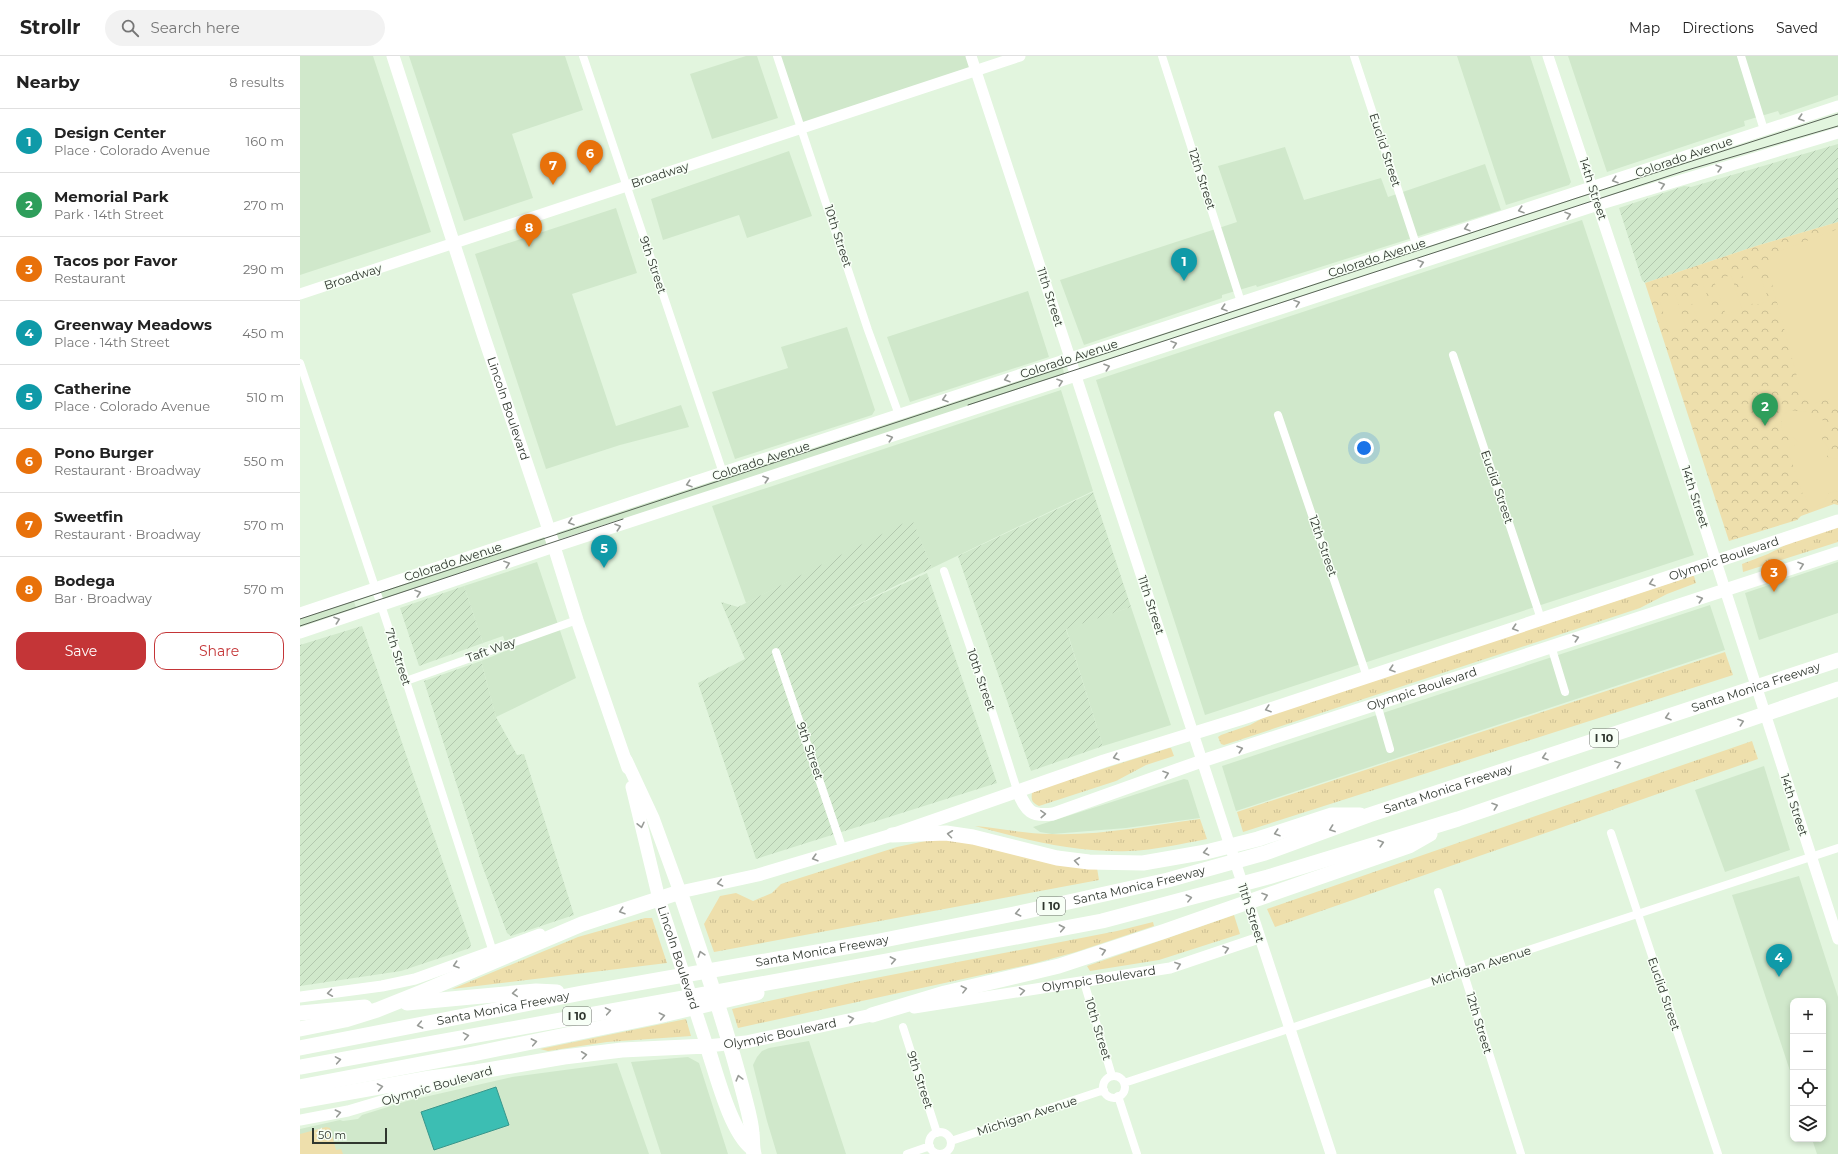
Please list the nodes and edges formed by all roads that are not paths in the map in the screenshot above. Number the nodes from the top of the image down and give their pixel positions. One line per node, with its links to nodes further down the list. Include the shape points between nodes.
1 (393, 56): 18 (main road, Lincoln Boulevard)
2 (583, 56): 15 (street, 9th Street)
3 (777, 56): 12 (street, 10th Street)
4 (971, 56): 10 (main road, 11th Street)
5 (1020, 56): 10 (main road, Broadway)
6 (1162, 56): 21 (street, 12th Street)
7 (1354, 56): 19 (street, Euclid Street)
8 (1548, 56): 16 (main road, 14th Street)
9 (1741, 56): 13 (street)
10 (976, 70): 12 (main road, Broadway); 23 (main road, 11th Street)
11 (1838, 106): 13 (main road, Colorado Avenue, one-way to 13)
12 (802, 128): 15 (main road, Broadway); 26 (street, 10th Street, via 868,330)
13 (1764, 130): 16 (main road, Colorado Avenue, one-way to 16)
14 (1838, 133): 17 (main road, Colorado Avenue, one-way to 14)
15 (626, 186): 18 (main road, Broadway); 28 (street, 9th Street)
16 (1592, 187): 17 (main road, 14th Street); 19 (main road, Colorado Avenue, one-way to 19)
17 (1598, 205): 25 (main road, Colorado Avenue, one-way to 17); 33 (main road, 14th Street)
18 (454, 244): 20 (main road, Broadway); 30 (main road, Lincoln Boulevard)
19 (1416, 244): 21 (main road, Colorado Avenue)
20 (300, 294)
21 (1241, 302): 23 (main road, Colorado Avenue, one-way to 23)
22 (1452, 355): 39 (street, Euclid Street)
23 (1070, 358): 25 (main road, 11th Street); 26 (main road, Colorado Avenue, one-way to 26)
24 (300, 363): 35 (street, 7th Street)
25 (1076, 377): 31 (main road, Colorado Avenue, one-way to 25); 50 (main road, 11th Street)
26 (899, 415): 28 (main road, Colorado Avenue)
27 (1278, 415): 45 (street, 12th Street)
28 (723, 473): 30 (main road, Colorado Avenue, one-way to 30)
29 (1838, 521): 33 (main road, Olympic Boulevard)
30 (549, 530): 31 (main road, Lincoln Boulevard); 35 (main road, Colorado Avenue)
31 (554, 547): 37 (main road, Colorado Avenue, one-way to 31); 40 (main road, Lincoln Boulevard)
32 (1838, 553): 36 (main road, Olympic Boulevard, one-way to 32)
33 (1716, 563): 36 (main road, 14th Street); 39 (main road, Olympic Boulevard, one-way to 39)
34 (944, 571): 54 (street, 10th Street)
35 (375, 587): 37 (street, 7th Street); 38 (main road, Colorado Avenue)
36 (1724, 591): 42 (main road, Olympic Boulevard, one-way to 36); 61 (main road, 14th Street)
37 (381, 605): 41 (main road, Colorado Avenue, one-way to 37); 46 (street, 7th Street)
38 (300, 613)
39 (1541, 619): 45 (main road, Olympic Boulevard, one-way to 45)
40 (577, 620): 46 (street, Taft Way); 52 (main road, Lincoln Boulevard)
41 (300, 633)
42 (1551, 646): 48 (street); 49 (main road, Olympic Boulevard)
43 (776, 652): 60 (street, 9th Street)
44 (1838, 660): 55 (highway, Santa Monica Freeway / I 10, one-way to 55)
45 (1367, 677): 50 (main road, Olympic Boulevard, one-way to 50)
46 (406, 681): 69 (street, 7th Street)
47 (1838, 690): 56 (highway, Santa Monica Freeway / I 10, one-way to 47)
48 (1565, 692)
49 (1377, 704): 51 (street); 53 (main road, Olympic Boulevard, one-way to 49)
50 (1194, 734): 53 (main road, 11th Street); 54 (main road, Olympic Boulevard, one-way to 54)
51 (1390, 749)
52 (626, 760): 62 (main road, Lincoln Boulevard, via 653,818); 64 (main road, Lincoln Boulevard, one-way to 64)
53 (1202, 760): 54 (main road, Olympic Boulevard, one-way to 53, via 1030,812 1036,815 1052,814); 67 (main road, 11th Street)
54 (1017, 790): 58 (main road, Olympic Boulevard)
55 (1369, 815): 58 (highway, one-way to 58, via 1332,815 1250,841 1142,863 1089,862 1057,858 973,837 946,833); 73 (highway, Santa Monica Freeway / I 10, one-way to 73, via 1265,853 1153,883 1014,914)
56 (1458, 819): 70 (highway, Santa Monica Freeway / I 10, one-way to 56, via 1102,920 1268,878); 76 (highway, one-way to 56, via 1059,966 1165,931 1409,846)
57 (1611, 833): 65 (street, Euclid Street)
58 (892, 835): 60 (main road, Olympic Boulevard)
59 (1838, 848): 61 (street, Michigan Avenue)
60 (843, 850): 62 (main road, Olympic Boulevard, one-way to 62, via 758,875)
61 (1810, 857): 65 (street, Michigan Avenue); 68 (main road, 14th Street)
62 (680, 892): 64 (highway, Olympic Boulevard); 80 (highway, Lincoln Boulevard, one-way to 62)
63 (1438, 892): 71 (street, 12th Street)
64 (659, 899): 66 (highway, Olympic Boulevard, one-way to 66); 81 (main road, Lincoln Boulevard)
65 (1638, 914): 71 (street, Michigan Avenue); 101 (street, Euclid Street)
66 (582, 924): 69 (main road, Olympic Boulevard, via 545,933); 78 (highway, via 422,992 345,1020)
67 (1259, 938): 72 (main road, Olympic Boulevard, one-way to 67, via 1170,968); 79 (main road, 11th Street)
68 (1838, 938)
69 (493, 952): 74 (main road, Olympic Boulevard, one-way to 74, via 415,979)
70 (855, 967): 83 (highway, Santa Monica Freeway / I 10, one-way to 70); 87 (highway, one-way to 70, via 654,1018)
71 (1462, 972): 79 (street, Michigan Avenue); 100 (street, 12th Street)
72 (1084, 982): 76 (main road, Olympic Boulevard, one-way to 72); 85 (street, 10th Street)
73 (582, 993): 75 (highway, one-way to 75, via 536,991); 82 (highway, Santa Monica Freeway / I 10, one-way to 82)
74 (300, 997)
75 (300, 1013)
76 (872, 1015): 80 (main road, Olympic Boulevard, one-way to 76)
77 (903, 1027): 92 (street, 9th Street)
78 (300, 1029)
79 (1290, 1029): 86 (street, Michigan Avenue); 99 (main road, 11th Street)
80 (728, 1037): 81 (main road, Olympic Boulevard); 95 (highway, Lincoln Boulevard, one-way to 80, via 751,1124)
81 (705, 1040): 84 (highway, Olympic Boulevard, one-way to 81, via 564,1057); 95 (highway, Lincoln Boulevard, via 734,1122 746,1144)
82 (300, 1048)
83 (300, 1066)
84 (476, 1072): 90 (highway, one-way to 84); 91 (main road, Olympic Boulevard, one-way to 84, via 348,1111)
85 (1112, 1076): 86 (street, via 1120,1078); 88 (street, via 1105,1080)
86 (1124, 1083): 89 (street, via 1124,1090)
87 (300, 1087)
88 (1104, 1090): 89 (street, via 1111,1097); 93 (street, Michigan Avenue)
89 (1118, 1096): 98 (street)
90 (300, 1101)
91 (300, 1120)
92 (937, 1133): 93 (street, via 947,1135); 94 (street, via 930,1140)
93 (951, 1141): 97 (street)
94 (930, 1146): 96 (street); 97 (street, via 937,1153)
95 (753, 1151)
96 (907, 1154)
97 (944, 1154)
98 (1137, 1154)
99 (1330, 1154)
100 (1521, 1154)
101 (1718, 1154)

